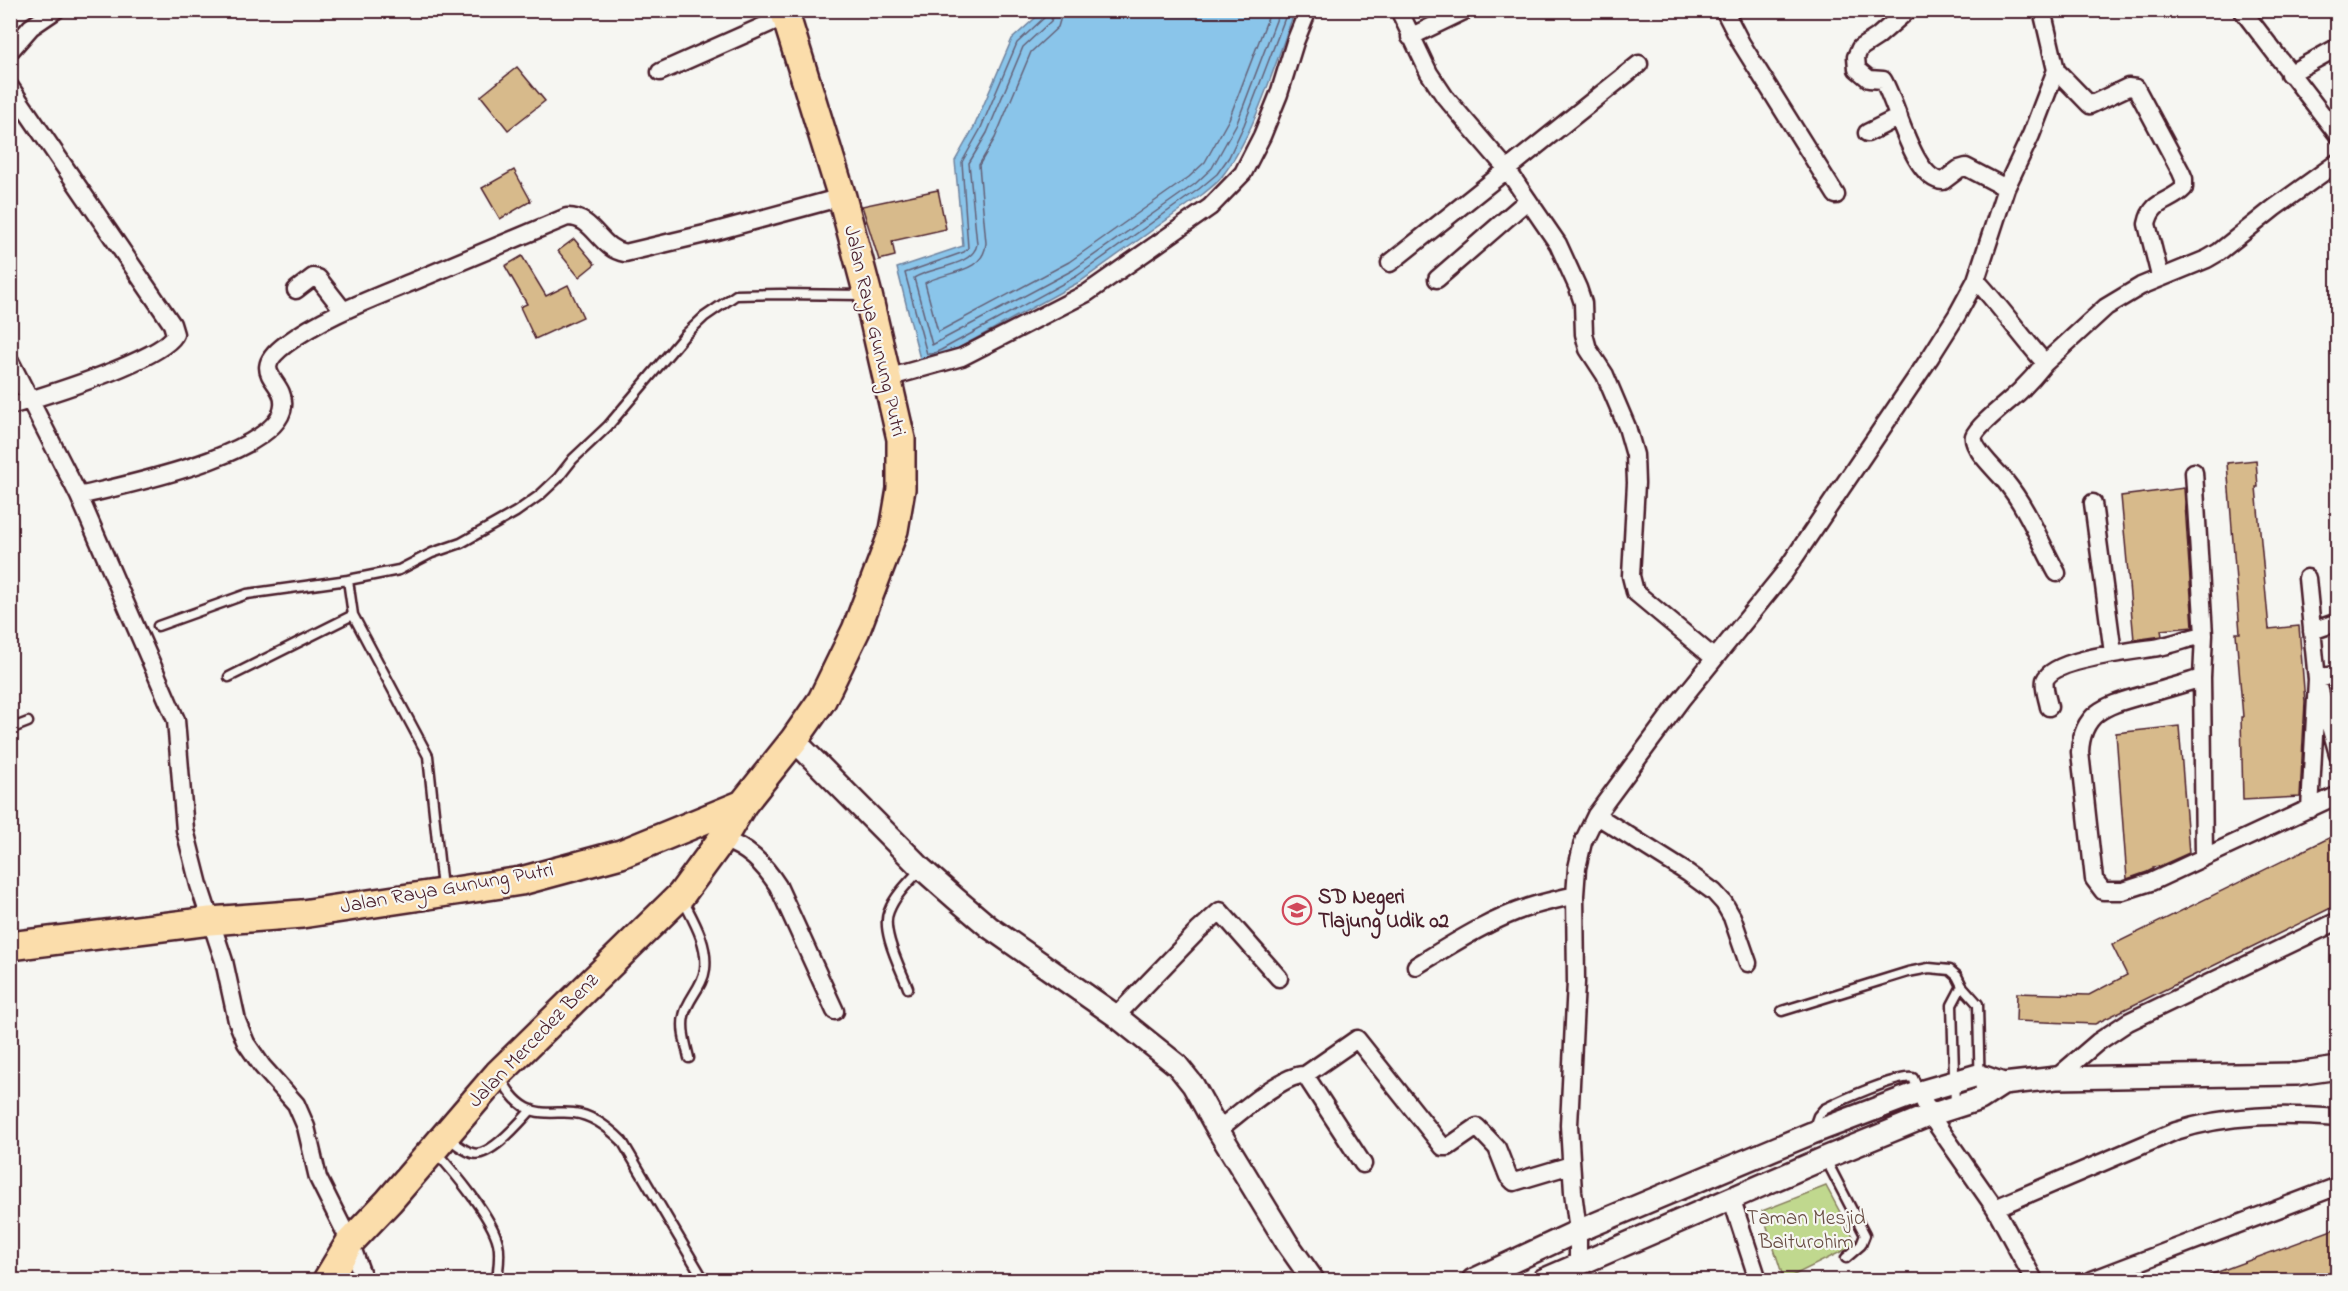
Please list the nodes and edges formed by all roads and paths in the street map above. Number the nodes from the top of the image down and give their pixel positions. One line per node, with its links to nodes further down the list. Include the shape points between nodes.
1 (56, 10): 12 (street, via 31,27)
2 (1308, 10): 36 (street, via 1262,136 1243,173 1210,207 1087,293 962,357)
3 (1399, 10): 10 (street)
4 (1466, 10): 10 (street)
5 (1724, 10): 24 (street)
6 (1908, 10): 18 (street, via 1860,48 1856,57 1860,73 1869,79 1883,80)
7 (2042, 10): 14 (street)
8 (2242, 10): 16 (street)
9 (785, 13): 15 (street); 25 (main road, Jalan Raya Gunung Putri)
10 (1410, 37): 22 (street, via 1446,97)
11 (2337, 47): 16 (street)
12 (10, 51)
13 (1639, 64): 22 (street)
14 (2056, 70): 23 (street); 28 (street, via 2090,105 2128,87 2136,88 2181,172 2184,188 2156,205 2148,216)
15 (660, 72)
16 (2289, 74): 20 (street)
17 (10, 87): 37 (street, via 172,324 175,334 170,343 127,366)
18 (1899, 117): 19 (street); 23 (street, via 1915,156 1936,181 1966,167)
19 (1867, 133)
20 (2337, 135)
21 (2337, 162): 28 (street, via 2219,252)
22 (1506, 168): 26 (street); 27 (street)
23 (2006, 188): 30 (street)
24 (1836, 195)
25 (842, 197): 32 (main road, Jalan Raya Gunung Putri); 33 (street, via 625,253 609,247 583,219 567,217)
26 (1528, 200): 29 (street); 51 (street, via 1558,244 1574,279 1583,303 1588,349 1605,375 1630,436 1636,483 1632,584 1635,592)
27 (1390, 263)
28 (2160, 276): 35 (street, via 2106,307)
29 (1437, 279)
30 (1976, 280): 35 (street); 51 (street, via 1944,337 1802,548)
31 (296, 290): 33 (street, via 313,277 318,278)
32 (868, 296): 36 (main road, Jalan Raya Gunung Putri); 44 (lane, via 736,295 692,329 608,426 540,495 461,543 399,570)
33 (343, 310): 40 (street, via 294,339 271,359 269,374 283,406 277,420 255,441 184,469)
34 (10, 361): 37 (street)
35 (2045, 363): 42 (street, via 1979,429 1974,441 2028,513)
36 (887, 378): 59 (main road, Jalan Raya Gunung Putri, via 901,439 902,489 894,530 856,630 822,700)
37 (32, 399): 38 (street); 40 (street)
38 (10, 406)
39 (2194, 472): 49 (street)
40 (79, 496): 71 (street, via 176,720 185,830)
41 (2093, 503): 50 (street)
42 (2057, 573)
43 (2307, 578): 48 (street)
44 (348, 580): 45 (lane); 47 (lane, via 248,594)
45 (353, 615): 53 (lane); 68 (lane, via 428,756)
46 (2337, 622): 48 (street)
47 (158, 626)
48 (2313, 631): 55 (street)
49 (2204, 635): 50 (street); 54 (street)
50 (2113, 653): 56 (street, via 2073,663 2051,674 2044,683)
51 (1714, 658): 64 (street)
52 (2337, 673): 55 (street)
53 (228, 677)
54 (2202, 678): 66 (street); 66 (street, via 2108,706 2090,720 2080,739 2080,752 2094,879 2103,891 2140,886)
55 (2317, 680): 60 (street); 63 (street)
56 (2049, 707)
57 (28, 722): 58 (lane)
58 (10, 729)
59 (794, 740): 62 (main road, Jalan Raya Gunung Putri); 67 (street)
60 (2337, 754)
61 (2337, 795): 63 (street)
62 (743, 804): 65 (main road, Jalan Mercedez Benz); 68 (main road, Jalan Raya Gunung Putri, via 621,854 521,881)
63 (2310, 809): 66 (street)
64 (1596, 815): 70 (street, via 1576,868); 74 (street, via 1714,892 1732,916)
65 (722, 838): 69 (main road, Jalan Mercedez Benz); 79 (street, via 752,854 778,886)
66 (2204, 857)
67 (921, 868): 78 (lane, via 894,902 886,920); 81 (street, via 989,927)
68 (443, 894): 71 (main road, Jalan Raya Gunung Putri, via 302,914)
69 (681, 895): 82 (lane, via 706,956 702,982 684,1016); 84 (main road, Jalan Mercedez Benz)
70 (1575, 895): 75 (street, via 1503,918); 100 (street)
71 (210, 921): 73 (main road, Jalan Raya Gunung Putri); 105 (street, via 246,1043 296,1104 306,1127 318,1178)
72 (2337, 921): 87 (street, via 2128,1022)
73 (10, 946)
74 (1748, 963)
75 (1416, 966)
76 (1279, 978): 81 (street, via 1220,911)
77 (1962, 986): 80 (lane, via 1950,970 1929,968 1875,980); 86 (lane, via 1978,1004); 88 (lane, via 1952,1005)
78 (908, 988)
79 (835, 1011)
80 (1782, 1011)
81 (1116, 1016): 96 (street, via 1178,1065)
82 (689, 1058)
83 (2337, 1068): 87 (street, via 2297,1074)
84 (498, 1074): 93 (lane, via 511,1095); 97 (main road, Jalan Mercedez Benz)
85 (1305, 1075): 96 (street, via 1284,1080); 99 (street); 100 (street, via 1357,1039 1443,1147 1448,1148 1477,1126 1497,1148 1514,1182)
86 (1978, 1075): 88 (street); 89 (street); 91 (lane)
87 (2056, 1078): 89 (street)
88 (1955, 1080): 90 (street); 92 (lane)
89 (2003, 1084): 91 (street)
90 (1920, 1092): 94 (street); 104 (street)
91 (1980, 1099): 92 (street)
92 (1956, 1107): 94 (street)
93 (531, 1110): 97 (lane, via 502,1140 481,1153); 111 (lane, via 584,1115 611,1130 622,1141)
94 (1930, 1115): 98 (street); 103 (street)
95 (2337, 1118): 103 (street, via 2294,1115 2201,1123)
96 (1218, 1130): 112 (street)
97 (439, 1142): 105 (main road, Jalan Mercedez Benz); 110 (lane, via 495,1235 499,1255)
98 (1825, 1158): 102 (street); 106 (lane, via 1865,1235 1862,1245)
99 (1363, 1164)
100 (1571, 1165): 104 (street)
101 (2337, 1185): 117 (street)
102 (1731, 1197): 107 (street); 115 (street)
103 (1995, 1208): 116 (street)
104 (1578, 1231): 107 (street); 113 (street)
105 (350, 1242): 108 (main road, Jalan Mercedez Benz); 109 (street)
106 (1846, 1258)
107 (1577, 1274): 114 (street)
108 (327, 1281)
109 (364, 1281)
110 (497, 1281)
111 (704, 1281)
112 (1313, 1281)
113 (1473, 1281)
114 (1544, 1281)
115 (1758, 1281)
116 (2034, 1281)
117 (2092, 1281)

